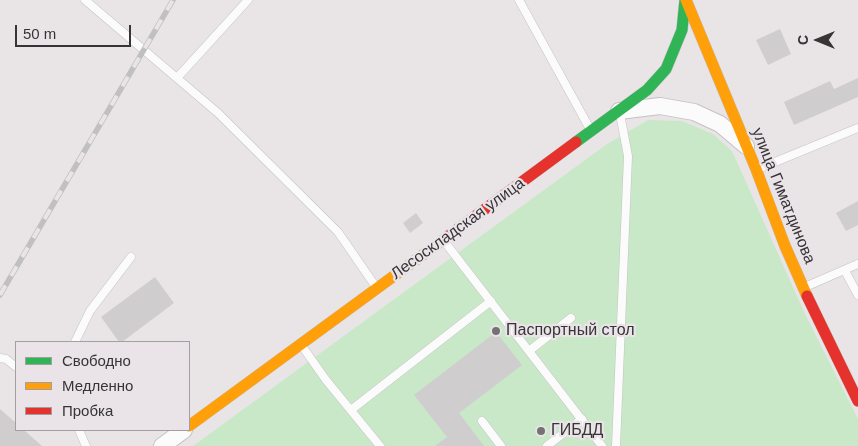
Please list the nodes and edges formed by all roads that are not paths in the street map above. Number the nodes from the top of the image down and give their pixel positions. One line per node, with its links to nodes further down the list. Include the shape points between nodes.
1 (85, 0): 5 (lane)
2 (248, 0): 5 (lane)
3 (519, 0): 8 (lane)
4 (685, 0): 6 (street, Лесоскладская улица, via 682,30 666,69 647,90); 9 (street, улица Гиматдинова)
5 (176, 78): 15 (lane, via 218,113 338,232)
6 (619, 111): 8 (street, Лесоскладская улица); 9 (street, via 660,106 694,112 720,124); 38 (lane, via 628,156)
7 (858, 128): 10 (lane)
8 (591, 131): 11 (street, Лесоскладская улица)
9 (746, 146): 10 (street, улица Гиматдинова)
10 (756, 169): 16 (street, улица Гиматдинова)
11 (443, 240): 15 (street, Лесоскладская улица); 18 (lane)
12 (131, 257): 20 (lane, via 90,311)
13 (858, 264): 14 (lane)
14 (845, 271): 16 (lane); 17 (lane)
15 (377, 288): 21 (street, Лесоскладская улица)
16 (803, 288): 25 (street, улица Гиматдинова)
17 (858, 294)
18 (491, 302): 22 (lane); 26 (lane)
19 (571, 318): 22 (lane)
20 (75, 341)
21 (301, 344): 26 (lane); 29 (street, Лесоскладская улица)
22 (529, 351): 27 (lane)
23 (0, 358): 24 (lane)
24 (15, 366)
25 (858, 401)
26 (351, 410): 34 (lane)
27 (582, 419): 36 (lane); 37 (lane)
28 (482, 421): 35 (lane)
29 (190, 425)
30 (79, 431): 32 (lane)
31 (183, 431): 33 (street)
32 (83, 444)
33 (162, 446)
34 (380, 446)
35 (501, 446)
36 (547, 446)
37 (602, 446)
38 (616, 446)

